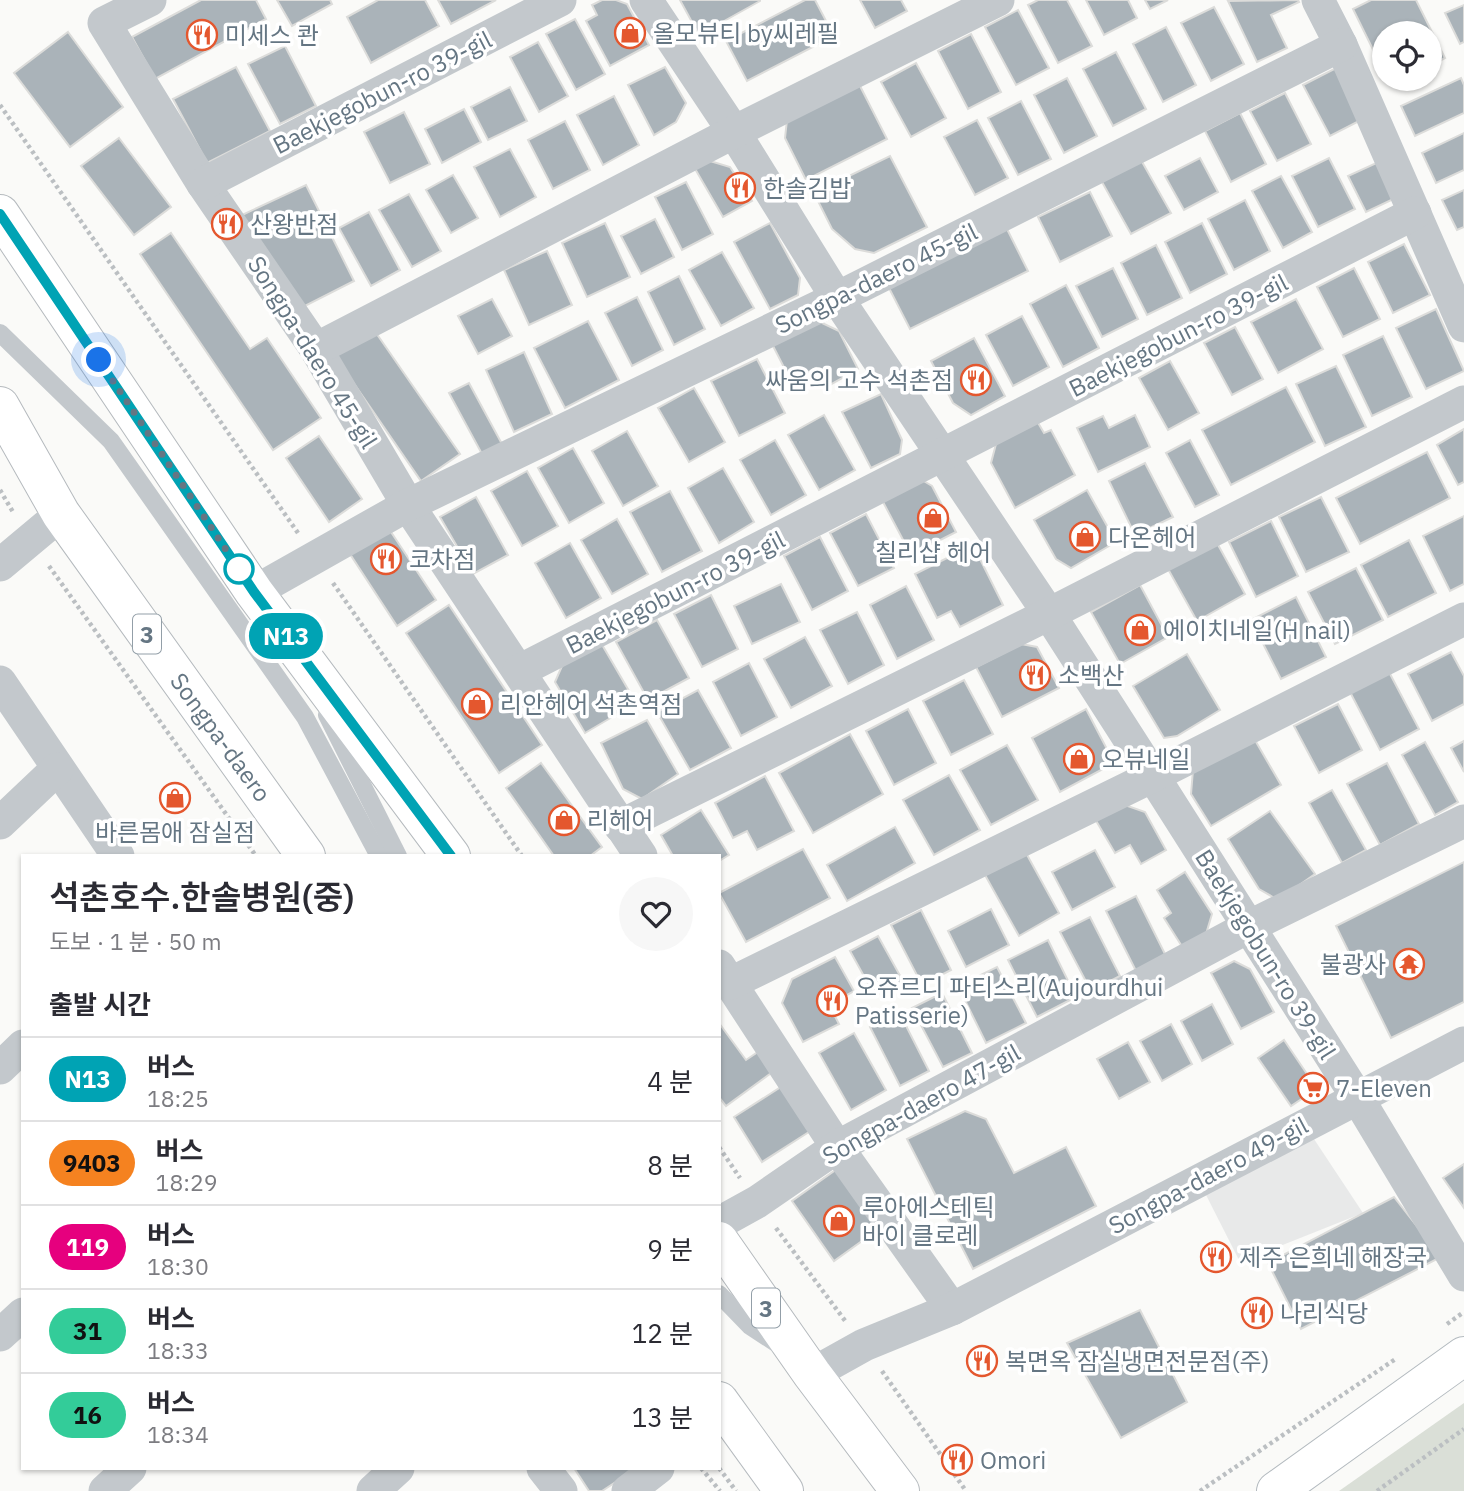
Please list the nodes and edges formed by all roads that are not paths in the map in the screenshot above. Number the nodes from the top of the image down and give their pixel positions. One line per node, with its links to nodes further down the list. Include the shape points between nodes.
1 (150, 0): 8 (street, Songpa-daero 45-gil, via 104,23)
2 (560, 0): 8 (street, Baekjegobun-ro 39-gil)
3 (646, 0): 7 (street, Baekjegobun-ro 39-gil)
4 (998, 0): 7 (street)
5 (1318, 0): 6 (street)
6 (1342, 45): 9 (street); 11 (street, Songpa-daero 45-gil)
7 (734, 132): 11 (street, Baekjegobun-ro 39-gil); 14 (street)
8 (203, 184): 14 (street, Songpa-daero 45-gil)
9 (1415, 213): 12 (street); 17 (street, Baekjegobun-ro 39-gil)
10 (0, 214): 21 (main road)
11 (837, 298): 17 (street, Baekjegobun-ro 39-gil); 18 (street, Songpa-daero 45-gil)
12 (1464, 326)
13 (0, 333): 34 (lane, via 111,442 305,717)
14 (316, 349): 18 (street, Songpa-daero 45-gil)
15 (1464, 402): 22 (street)
16 (0, 406): 19 (main road, Songpa-daero / 3)
17 (942, 456): 22 (street, Baekjegobun-ro 39-gil); 25 (street, Baekjegobun-ro 39-gil)
18 (408, 505): 21 (street, Songpa-daero 45-gil); 25 (street, Songpa-daero 45-gil)
19 (61, 514): 20 (street); 33 (main road, Songpa-daero / 3)
20 (0, 565)
21 (254, 592): 24 (main road)
22 (1049, 614): 28 (street, Baekjegobun-ro 39-gil); 31 (street)
23 (1464, 619): 28 (street)
24 (296, 649): 35 (lane); 36 (main road)
25 (519, 671): 31 (street, Songpa-daero 45-gil)
26 (0, 682): 27 (street)
27 (57, 769): 30 (street); 32 (street)
28 (1153, 776): 38 (street, Baekjegobun-ro 39-gil); 39 (street)
29 (1464, 821): 38 (street, Songpa-daero 47-gil)
30 (0, 823)
31 (620, 826): 37 (street, Songpa-daero 45-gil)
32 (117, 854)
33 (305, 854)
34 (378, 854)
35 (397, 854)
36 (450, 854)
37 (640, 854)
38 (1248, 927): 43 (street, Baekjegobun-ro 39-gil); 44 (street, Songpa-daero 47-gil)
39 (725, 974): 44 (street)
40 (1464, 1043): 43 (street, Songpa-daero 49-gil)
41 (21, 1048): 42 (street)
42 (0, 1068)
43 (1357, 1097): 47 (street, Baekjegobun-ro 39-gil); 49 (street, Songpa-daero 49-gil)
44 (837, 1147): 45 (street, Songpa-daero 47-gil); 49 (street)
45 (721, 1222)
46 (721, 1244): 53 (main road, 3)
47 (1464, 1276)
48 (721, 1296): 53 (lane, via 750,1326)
49 (952, 1309): 53 (street, Songpa-daero 49-gil)
50 (21, 1316): 51 (street)
51 (0, 1335)
52 (1453, 1342): 65 (main road)
53 (808, 1367): 64 (main road, 3)
54 (724, 1414): 63 (main road)
55 (128, 1470): 59 (street)
56 (396, 1470): 60 (street)
57 (545, 1470): 61 (street)
58 (655, 1470): 62 (street)
59 (104, 1491)
60 (373, 1491)
61 (561, 1491)
62 (628, 1491)
63 (784, 1491)
64 (900, 1491)
65 (1276, 1491)

